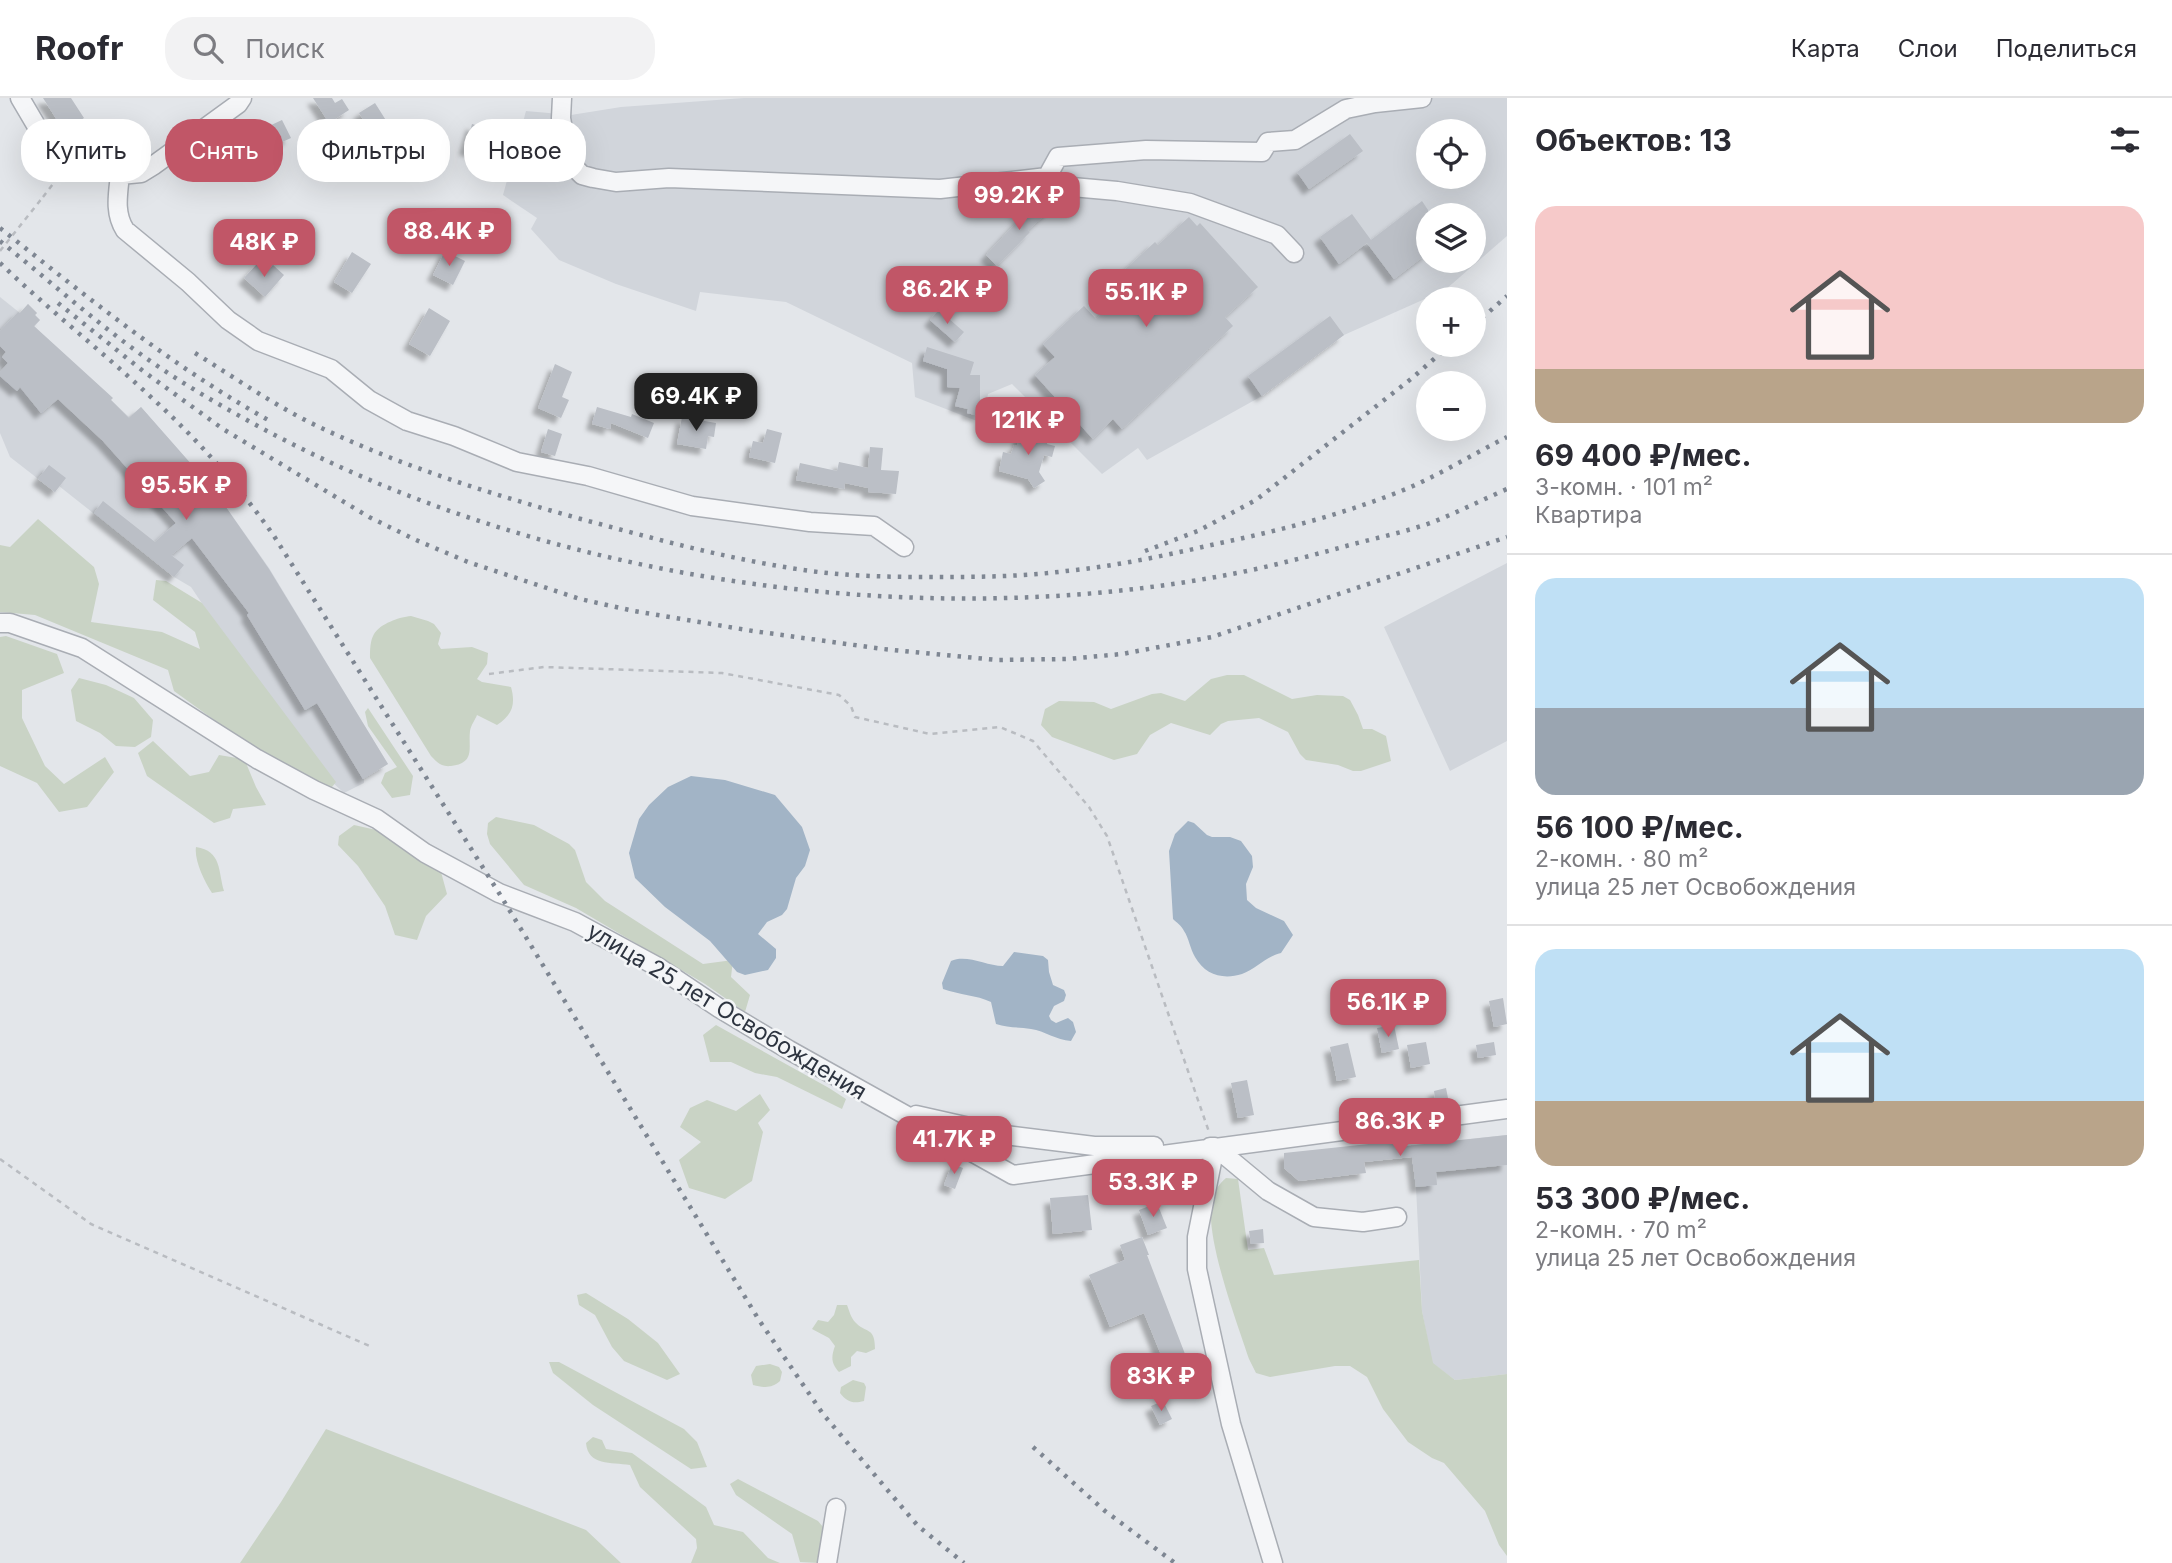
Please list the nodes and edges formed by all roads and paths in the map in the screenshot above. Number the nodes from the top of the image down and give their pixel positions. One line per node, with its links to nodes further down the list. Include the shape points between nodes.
1 (20, 98): 5 (street)
2 (242, 98): 6 (street)
3 (562, 98): 7 (street, via 563,136 573,166 582,175 616,182 669,178 940,189)
4 (1422, 98): 7 (street, via 1346,109 1295,140 1268,142 1262,152 1146,150 1058,157)
5 (33, 119)
6 (151, 168)
7 (1047, 177): 11 (street, via 1072,187 1190,203 1277,235)
8 (55, 182): 10 (path, bridge)
9 (116, 182): 12 (street, via 119,221 125,230 228,320 258,341 331,369 369,400 407,421 517,462 588,476 692,506 874,526)
10 (0, 251)
11 (1294, 253)
12 (904, 547)
13 (0, 623): 16 (street, улица 25 лет Освобождения, via 82,648 257,759 377,819 425,853 499,893 575,922 658,967 765,1036)
14 (489, 674): 17 (path, via 544,667 722,673 839,695 855,717 930,734 1000,727 1032,741 1107,836)
15 (1507, 1109): 17 (street, улица 25 лет Освобождения)
16 (895, 1110): 17 (street, via 1017,1137 1094,1146); 17 (street, улица 25 лет Освобождения, via 1013,1175)
17 (1215, 1147): 19 (street, via 1268,1191 1314,1217 1363,1222); 23 (street, via 1197,1237 1196,1269 1231,1424)
18 (0, 1159): 20 (path, via 91,1224)
19 (1397, 1217)
20 (372, 1347)
21 (836, 1508): 22 (street)
22 (827, 1563)
23 (1273, 1563)

